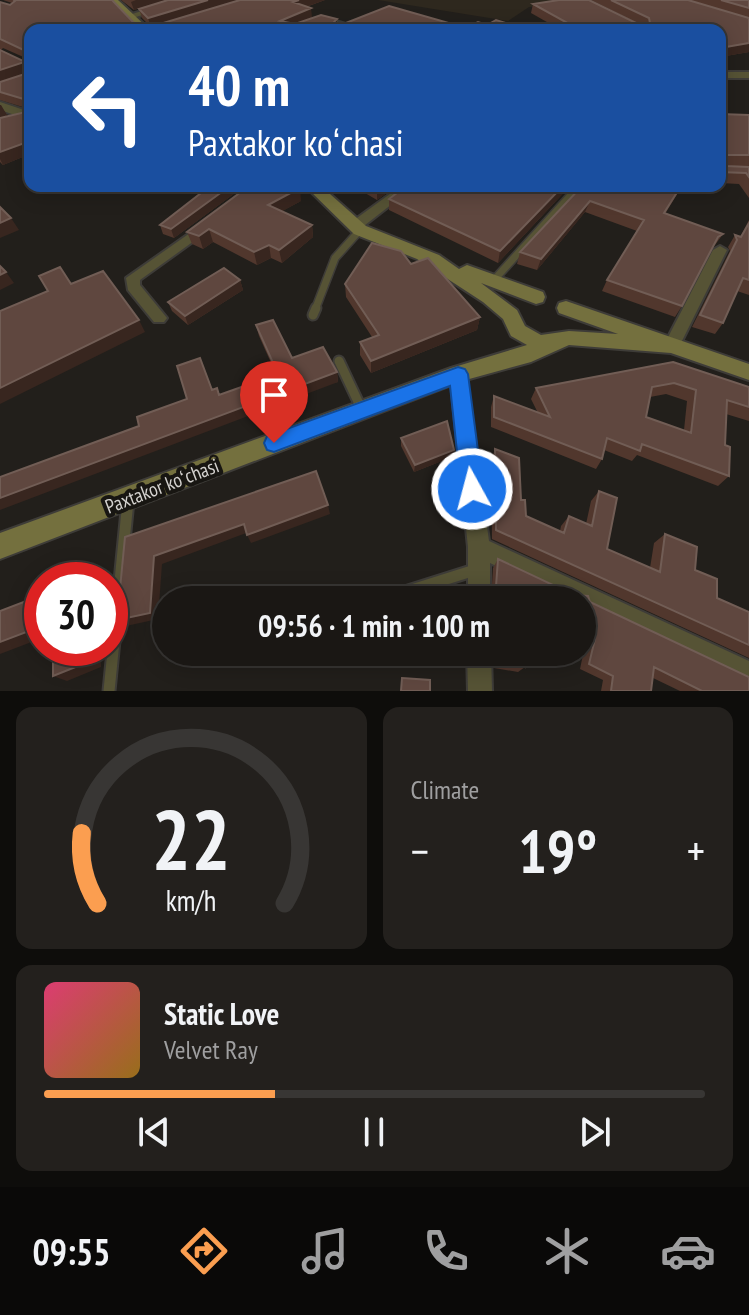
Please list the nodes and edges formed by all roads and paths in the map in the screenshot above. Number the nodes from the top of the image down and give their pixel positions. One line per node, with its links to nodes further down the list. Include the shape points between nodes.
1 (113, 0): 3 (main road)
2 (184, 0): 3 (street)
3 (130, 16): 4 (main road)
4 (139, 24)
5 (307, 24): 6 (street, via 322,19)
6 (341, 24)
7 (726, 71): 9 (street)
8 (726, 75): 9 (street)
9 (734, 75): 10 (street)
10 (749, 75)
11 (0, 106): 12 (street)
12 (23, 117)
13 (319, 192): 17 (main road)
14 (402, 192): 17 (street)
15 (574, 192): 20 (lane)
16 (219, 216): 24 (street, via 133,278 133,286)
17 (358, 228): 19 (main road); 23 (lane, via 335,258)
18 (720, 250): 27 (street)
19 (423, 255): 20 (main road); 25 (main road, via 490,297)
20 (493, 281): 21 (main road)
21 (536, 297): 22 (main road); 25 (main road, via 518,302)
22 (566, 308): 26 (main road, via 575,323); 27 (main road)
23 (313, 315)
24 (159, 318)
25 (514, 323): 26 (main road, via 526,338); 30 (main road, via 501,347)
26 (559, 341): 27 (main road); 30 (main road)
27 (672, 345): 29 (main road)
28 (339, 361): 31 (lane)
29 (749, 372)
30 (458, 374): 31 (main road, Paxtakor koʻchasi); 34 (street)
31 (362, 410): 32 (main road, Paxtakor koʻchasi)
32 (128, 498): 33 (main road, Paxtakor koʻchasi); 39 (lane)
33 (0, 546)
34 (479, 558): 35 (lane); 36 (street); 38 (street)
35 (413, 586)
36 (479, 586)
37 (479, 666): 40 (street)
38 (749, 674)
39 (109, 691)
40 (480, 691)

